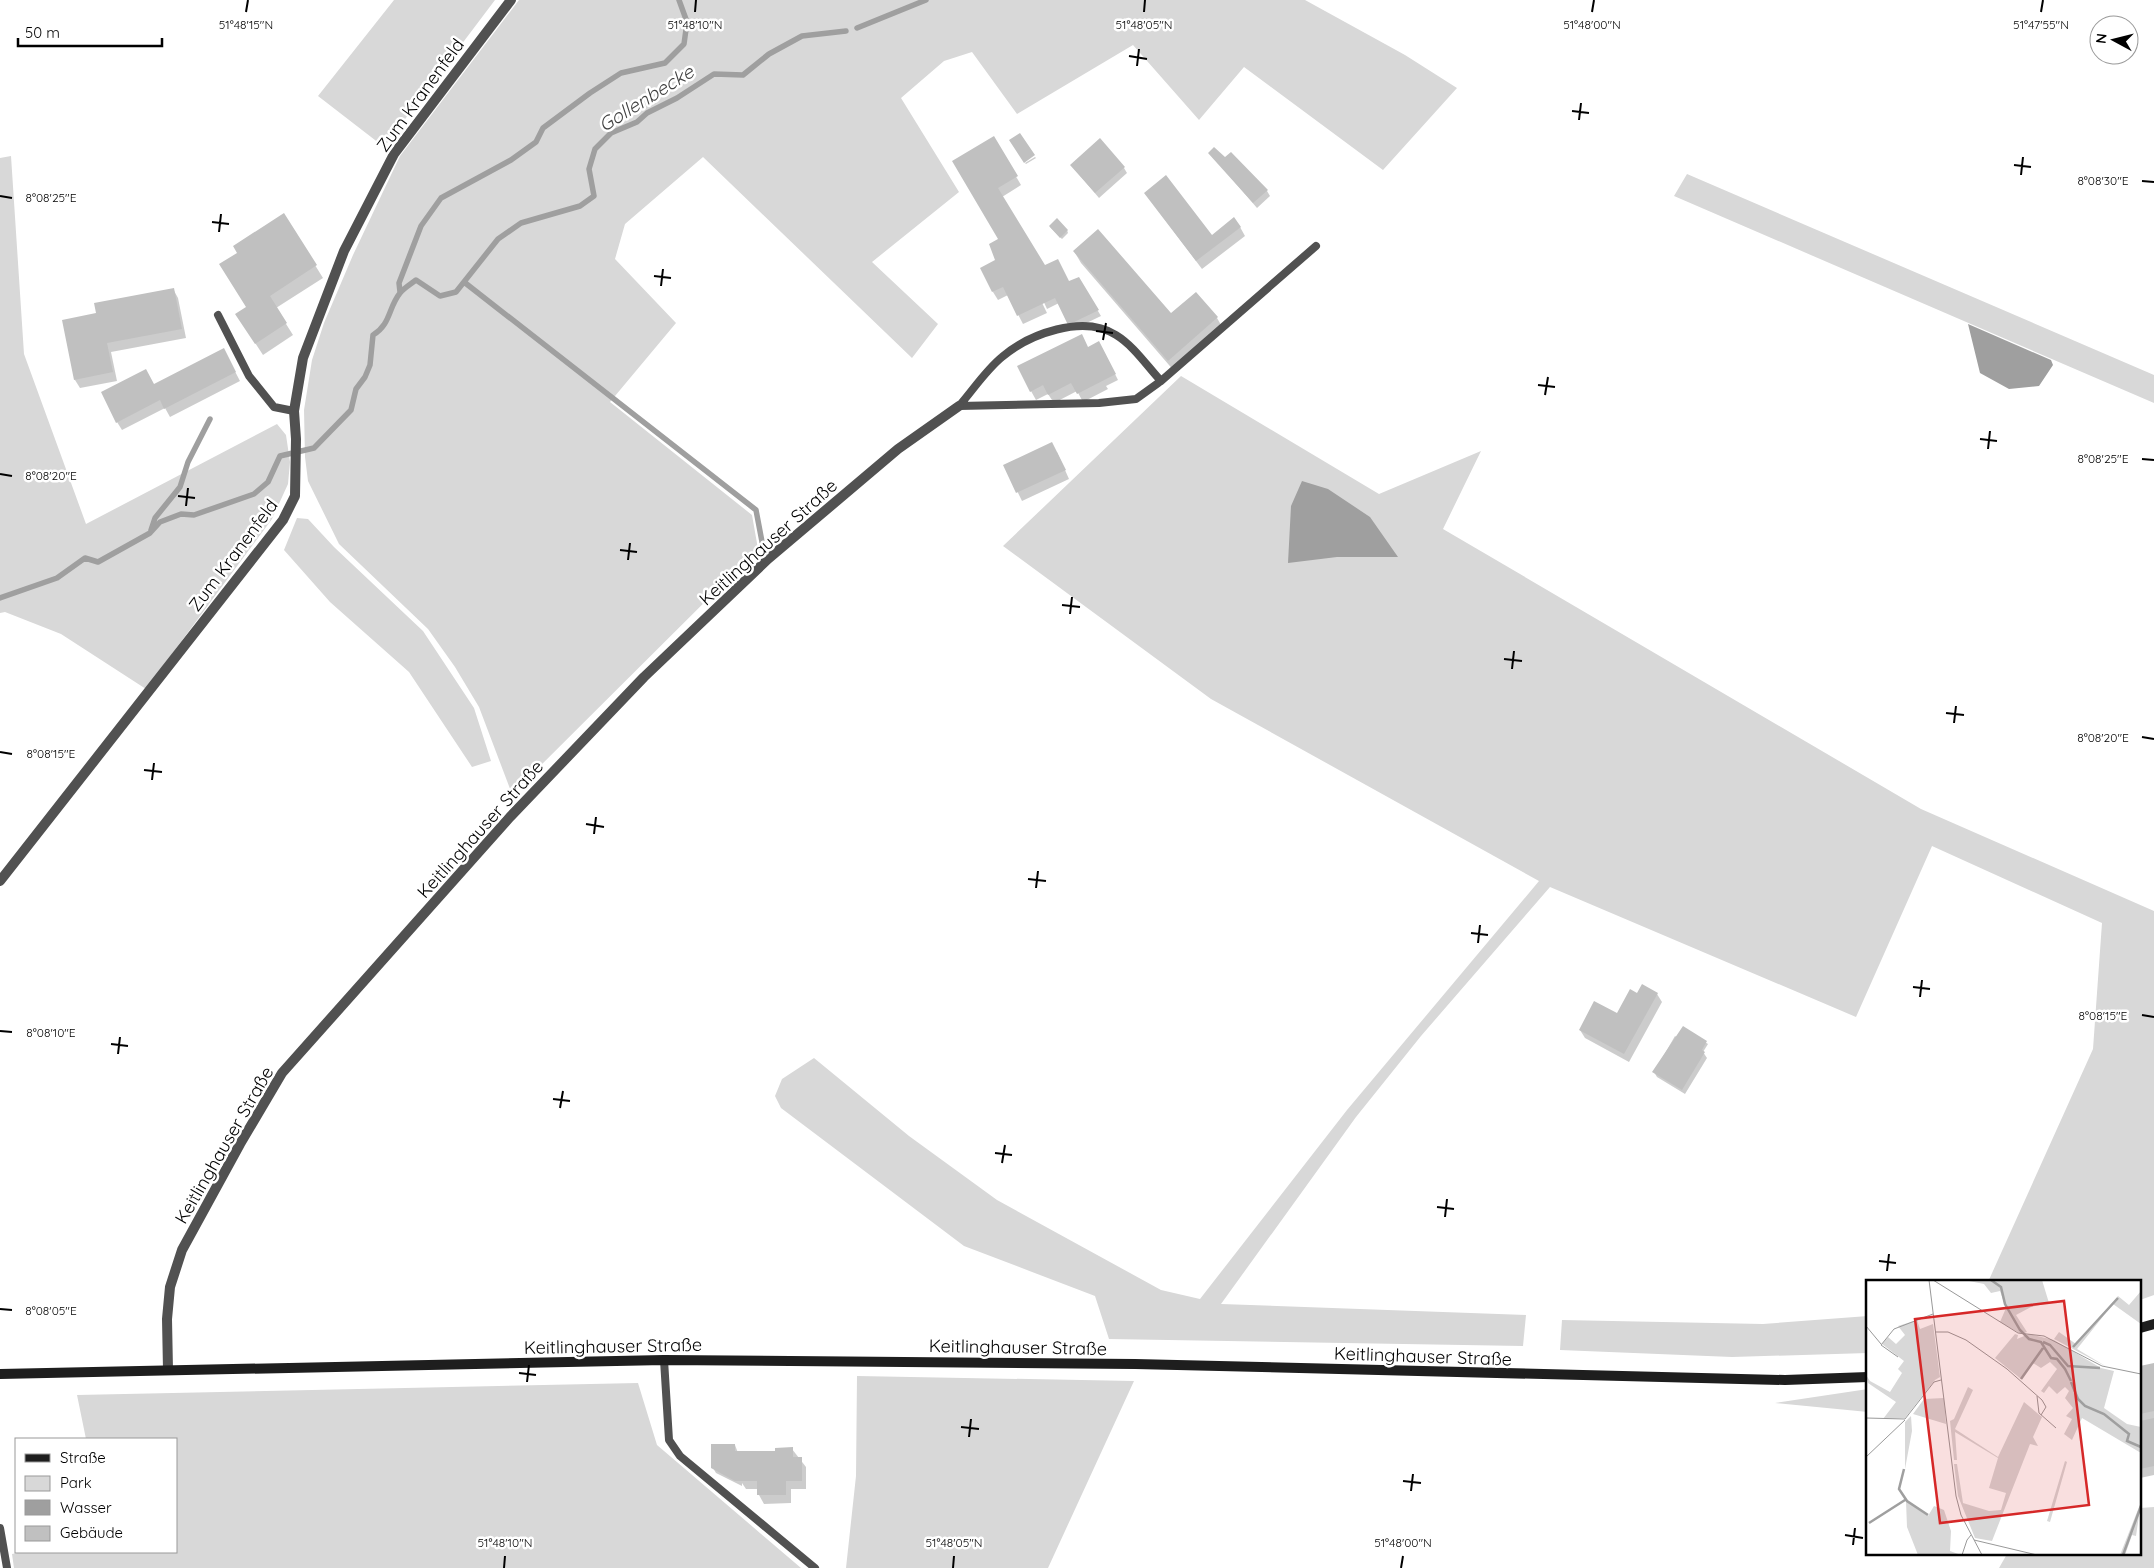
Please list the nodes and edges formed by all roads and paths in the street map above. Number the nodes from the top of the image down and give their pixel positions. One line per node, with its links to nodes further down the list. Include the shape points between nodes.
1 (511, 0): 6 (street, Zum Kranenfeld, via 394,154 344,251 316,322 303,358)
2 (1316, 246): 4 (lane)
3 (218, 316): 6 (lane, via 249,376 274,407)
4 (1161, 381): 5 (lane, via 1136,400); 5 (lane, via 1115,334 1088,324 1068,326 1030,340 1002,356)
5 (959, 406): 9 (street, Keitlinghauser Straße, via 898,450 768,559 644,678 510,816 282,1073 182,1250 170,1287)
6 (294, 411): 7 (street, Zum Kranenfeld, via 295,496 283,520)
7 (0, 881)
8 (664, 1360): 9 (main road, Keitlinghauser Straße); 11 (main road, Keitlinghauser Straße, via 1135,1364 1785,1380); 14 (lane, via 669,1440 680,1456)
9 (168, 1370): 10 (main road, Keitlinghauser Straße)
10 (0, 1374)
11 (1866, 1377)
12 (0, 1528): 13 (lane)
13 (8, 1568)
14 (814, 1568)

